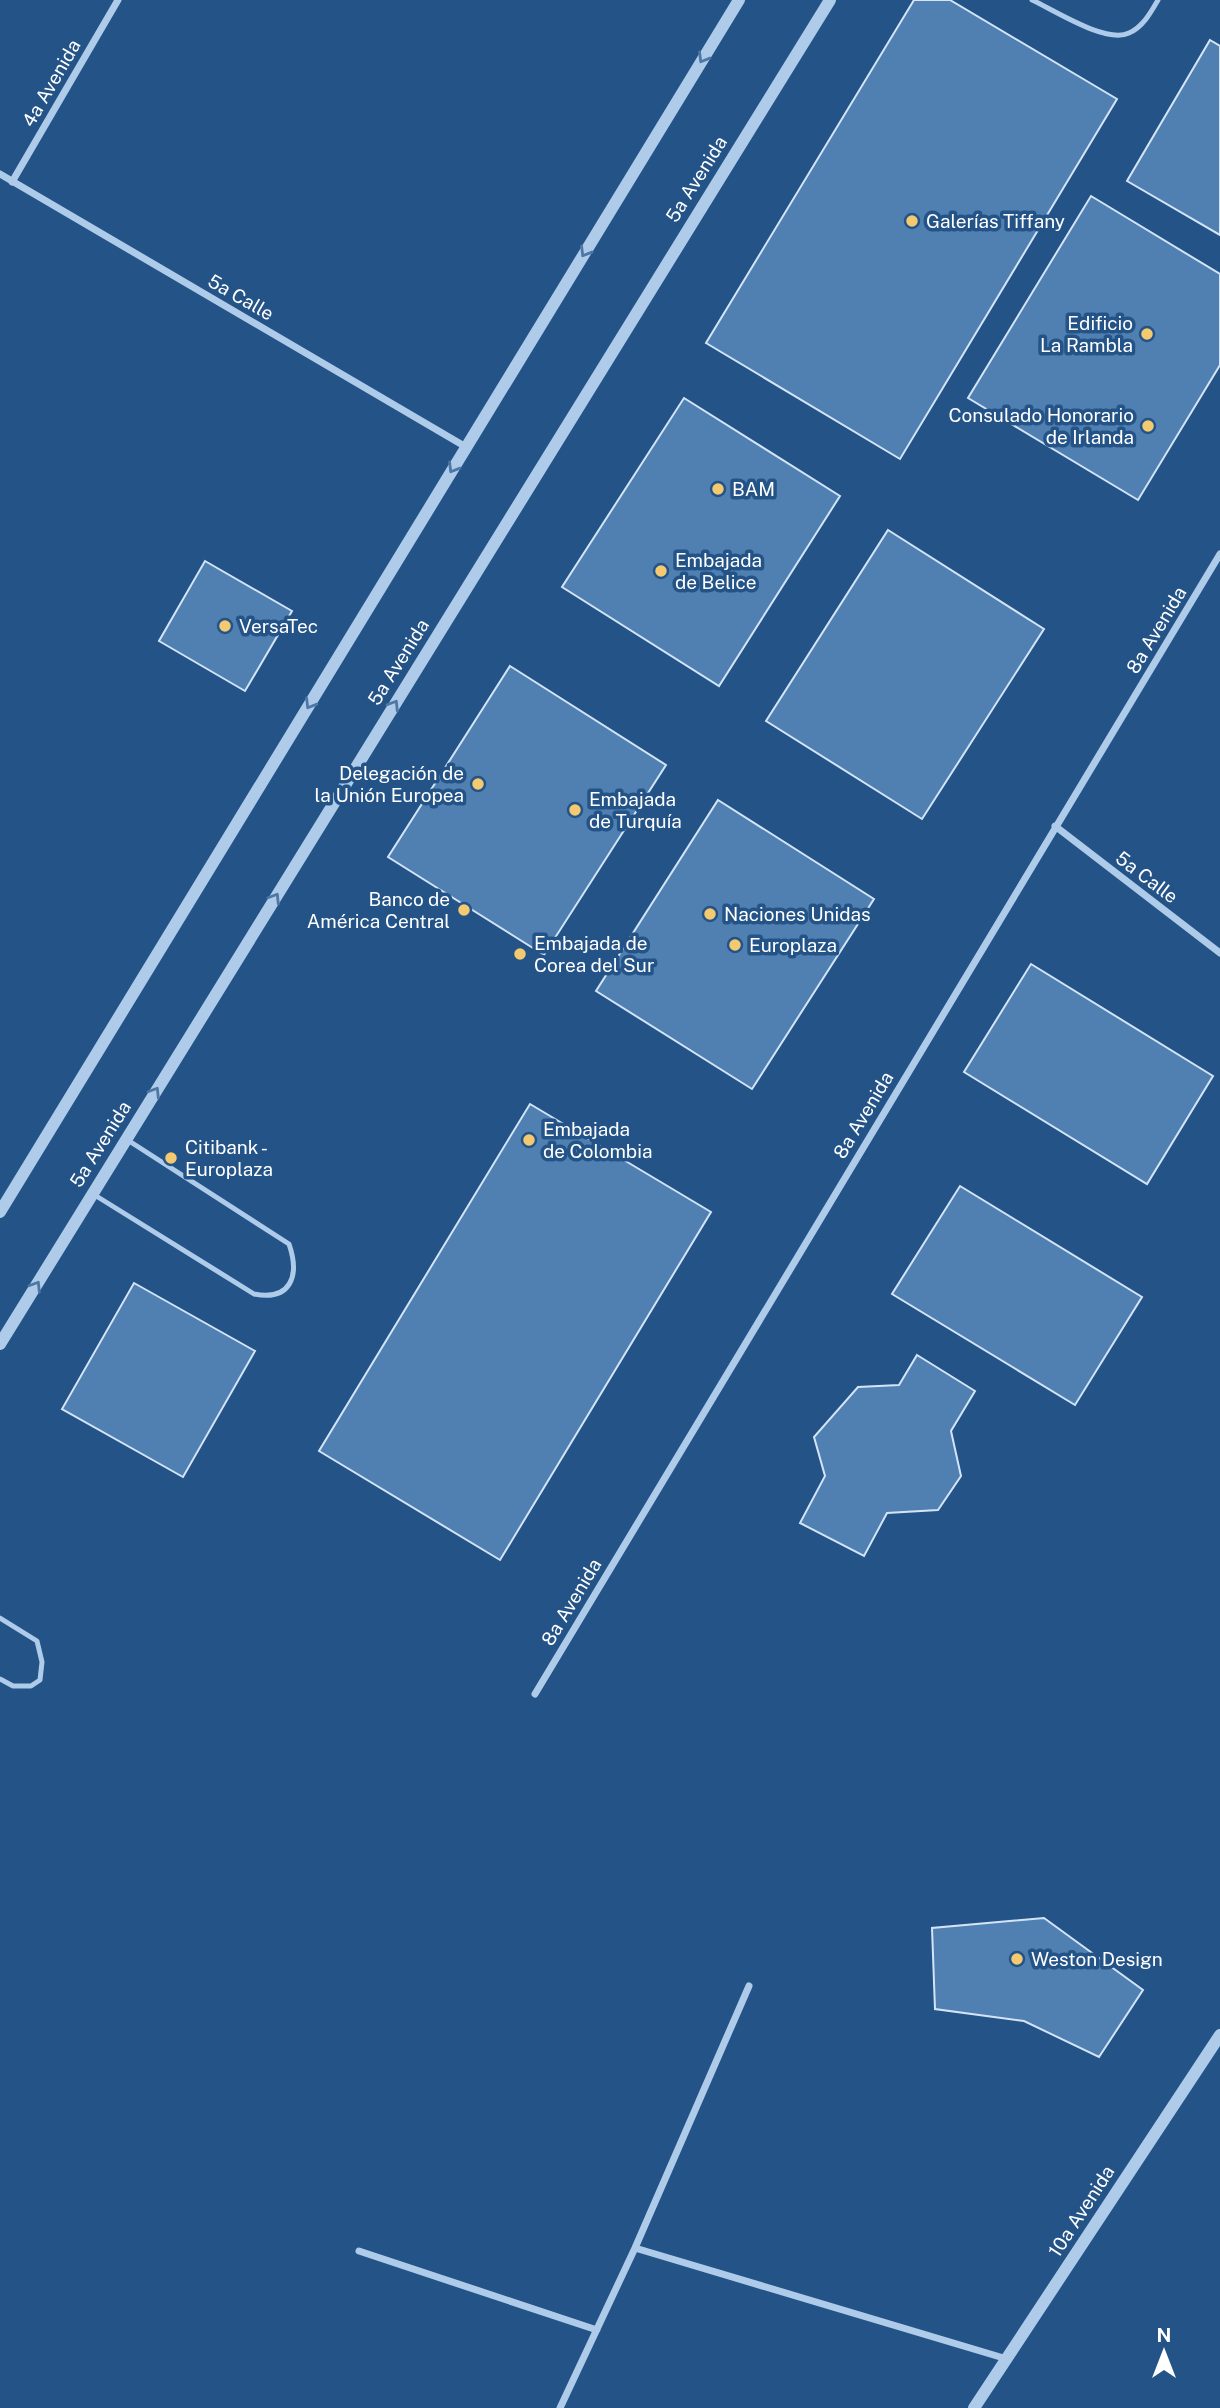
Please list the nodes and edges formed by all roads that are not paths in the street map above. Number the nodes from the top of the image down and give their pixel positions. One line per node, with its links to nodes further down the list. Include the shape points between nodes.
1 (118, 0): 9 (street, 4a Avenida)
2 (739, 0): 10 (street, one-way to 10)
3 (830, 0): 14 (street, 5a Avenida, one-way to 3)
4 (1032, 0): 7 (lane)
5 (1049, 0): 7 (lane)
6 (1158, 0): 7 (lane, via 1147,19 1129,33 1115,36)
7 (1045, 6)
8 (0, 174): 9 (street, 5a Calle)
9 (12, 181): 10 (street, 5a Calle)
10 (466, 447): 16 (street, one-way to 16)
11 (1220, 554): 12 (street, 8a Avenida)
12 (1055, 826): 13 (street, 5a Calle); 20 (street, 8a Avenida)
13 (1220, 953)
14 (126, 1139): 15 (street, 5a Avenida); 15 (lane, via 289,1244 292,1279 284,1292 272,1298 254,1294)
15 (93, 1194): 17 (street, 5a Avenida, one-way to 15)
16 (0, 1212)
17 (0, 1344)
18 (0, 1618): 19 (lane, via 37,1641 42,1662 40,1680 31,1686 13,1686)
19 (0, 1679)
20 (535, 1694)
21 (749, 1986): 23 (street)
22 (1220, 2035): 26 (street, 10a Avenida)
23 (635, 2248): 25 (street); 26 (street)
24 (359, 2251): 25 (street)
25 (597, 2330): 27 (street)
26 (1007, 2359): 28 (street, 10a Avenida)
27 (560, 2408)
28 (974, 2408)

